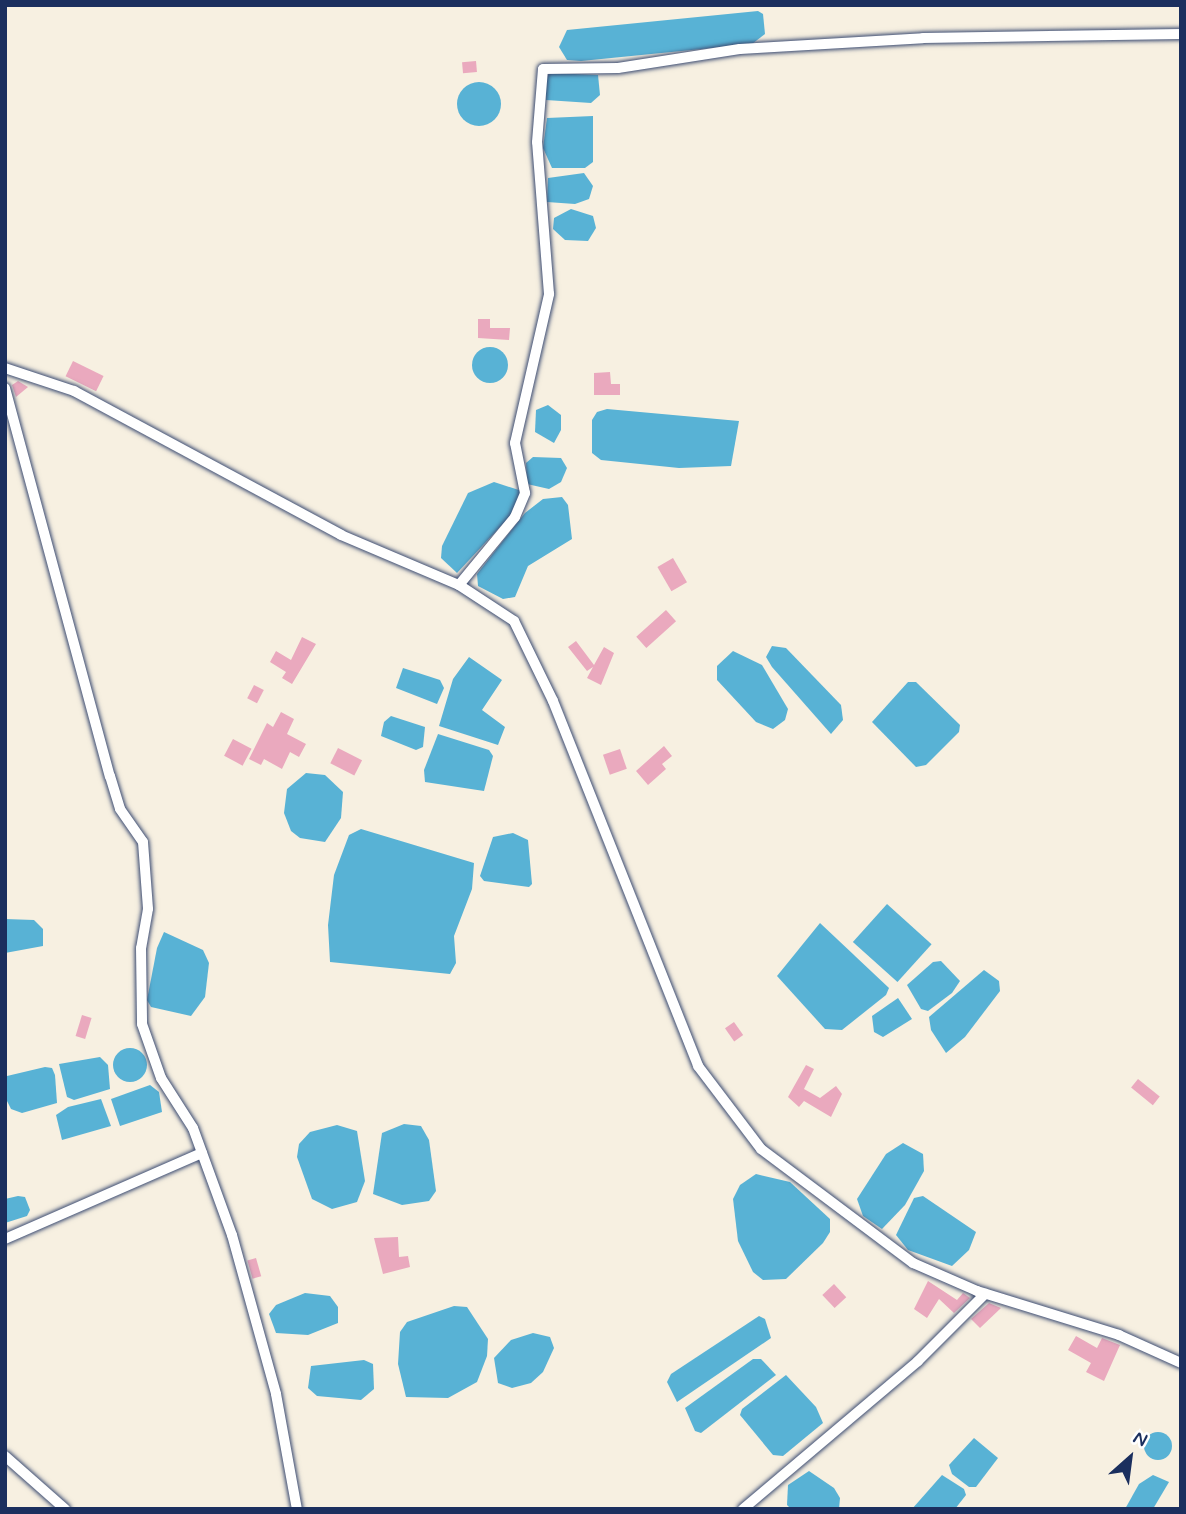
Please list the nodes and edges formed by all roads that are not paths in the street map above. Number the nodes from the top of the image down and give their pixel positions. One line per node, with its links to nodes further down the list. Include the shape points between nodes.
1 (1181, 34): 4 (street, via 923,38 740,49 618,68 543,69 537,142 549,294 515,443 525,493 515,517)
2 (5, 368): 4 (street, via 74,391 341,535)
3 (5, 388): 5 (street, via 120,809 143,842 148,909 141,948 142,1024 161,1078 193,1128)
4 (459, 585): 7 (street, via 514,621 526,641 678,1020 698,1066 726,1108 761,1149 865,1231 913,1263)
5 (202, 1153): 6 (street); 11 (street, via 253,1309 292,1465)
6 (5, 1239)
7 (985, 1294): 8 (street, via 1119,1335); 12 (street, via 918,1361)
8 (1181, 1363)
9 (5, 1456): 10 (street)
10 (65, 1509)
11 (297, 1509)
12 (743, 1509)

